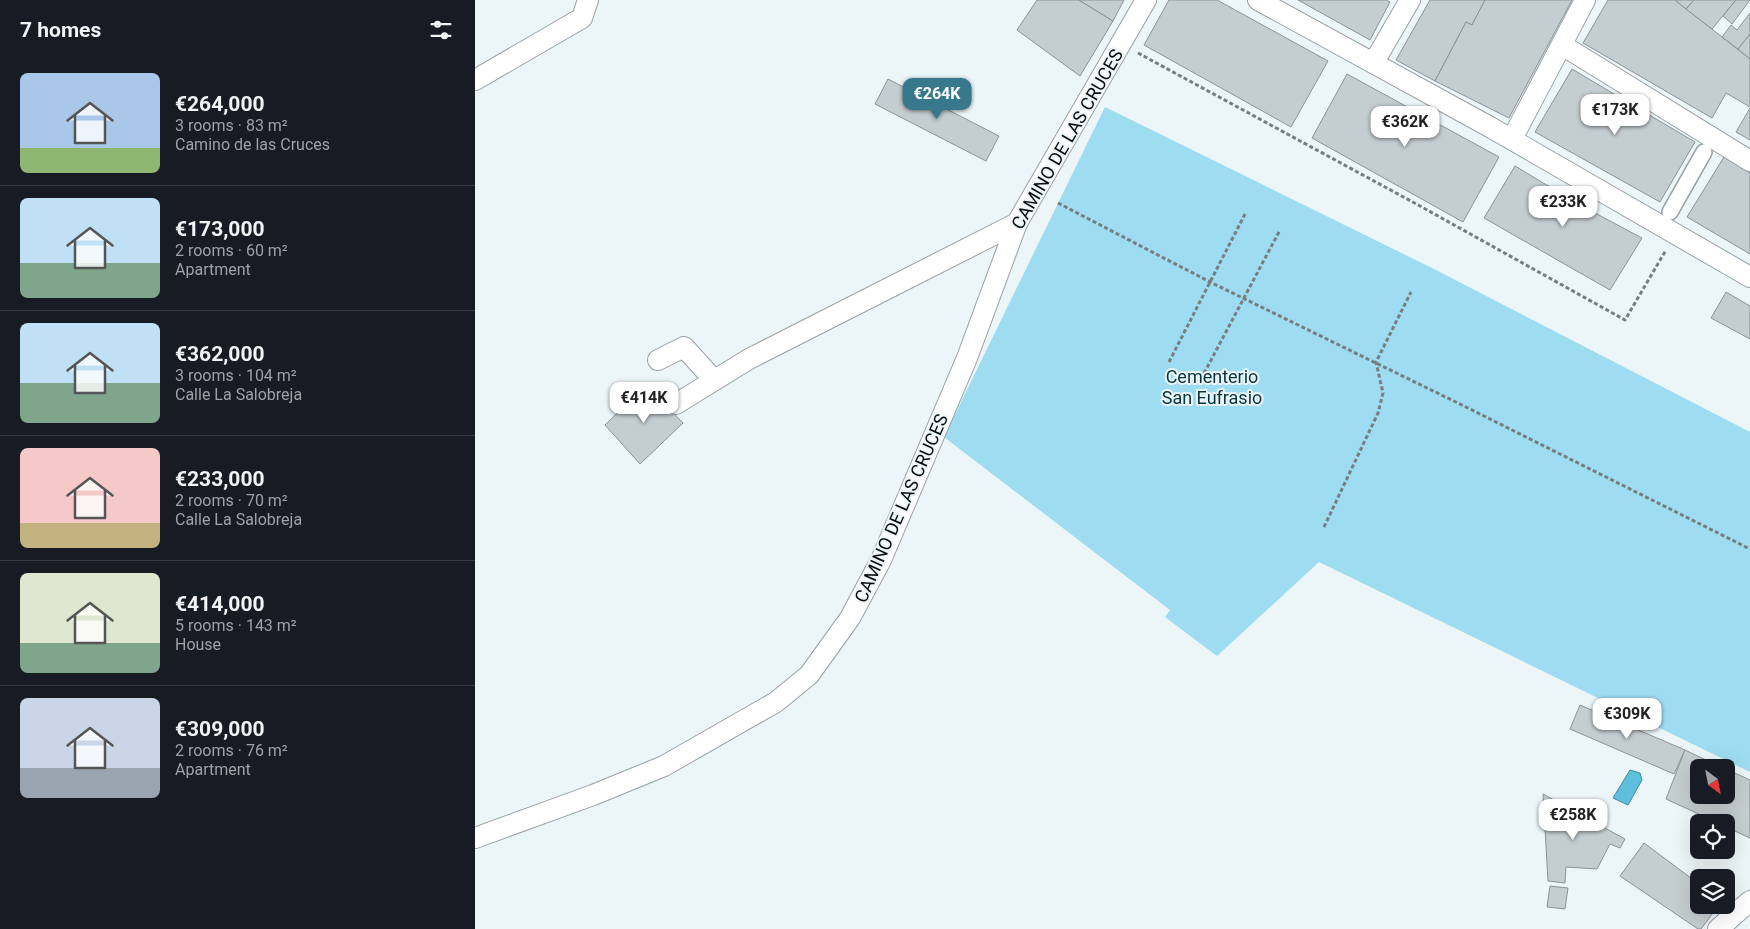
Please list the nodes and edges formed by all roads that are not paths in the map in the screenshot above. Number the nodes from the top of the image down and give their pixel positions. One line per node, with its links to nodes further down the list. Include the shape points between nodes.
1 (587, 0): 8 (street, via 582,18)
2 (1146, 0): 13 (street, CAMINO DE LAS CRUCES)
3 (1258, 0): 7 (street)
4 (1410, 0): 7 (street)
5 (1585, 0): 6 (street)
6 (1562, 45): 9 (street); 11 (street)
7 (1374, 62): 9 (street)
8 (475, 80)
9 (1511, 139): 14 (street)
10 (1704, 152): 12 (street)
11 (1750, 161)
12 (1670, 212)
13 (1017, 223): 16 (street, via 749,359); 18 (street, CAMINO DE LAS CRUCES, via 967,358 881,560 851,618 809,675 776,702 665,766)
14 (1750, 277)
15 (658, 360): 16 (street, via 684,347)
16 (714, 380): 17 (street)
17 (676, 404)
18 (475, 838)
19 (1750, 902): 20 (street)
20 (1718, 929)

